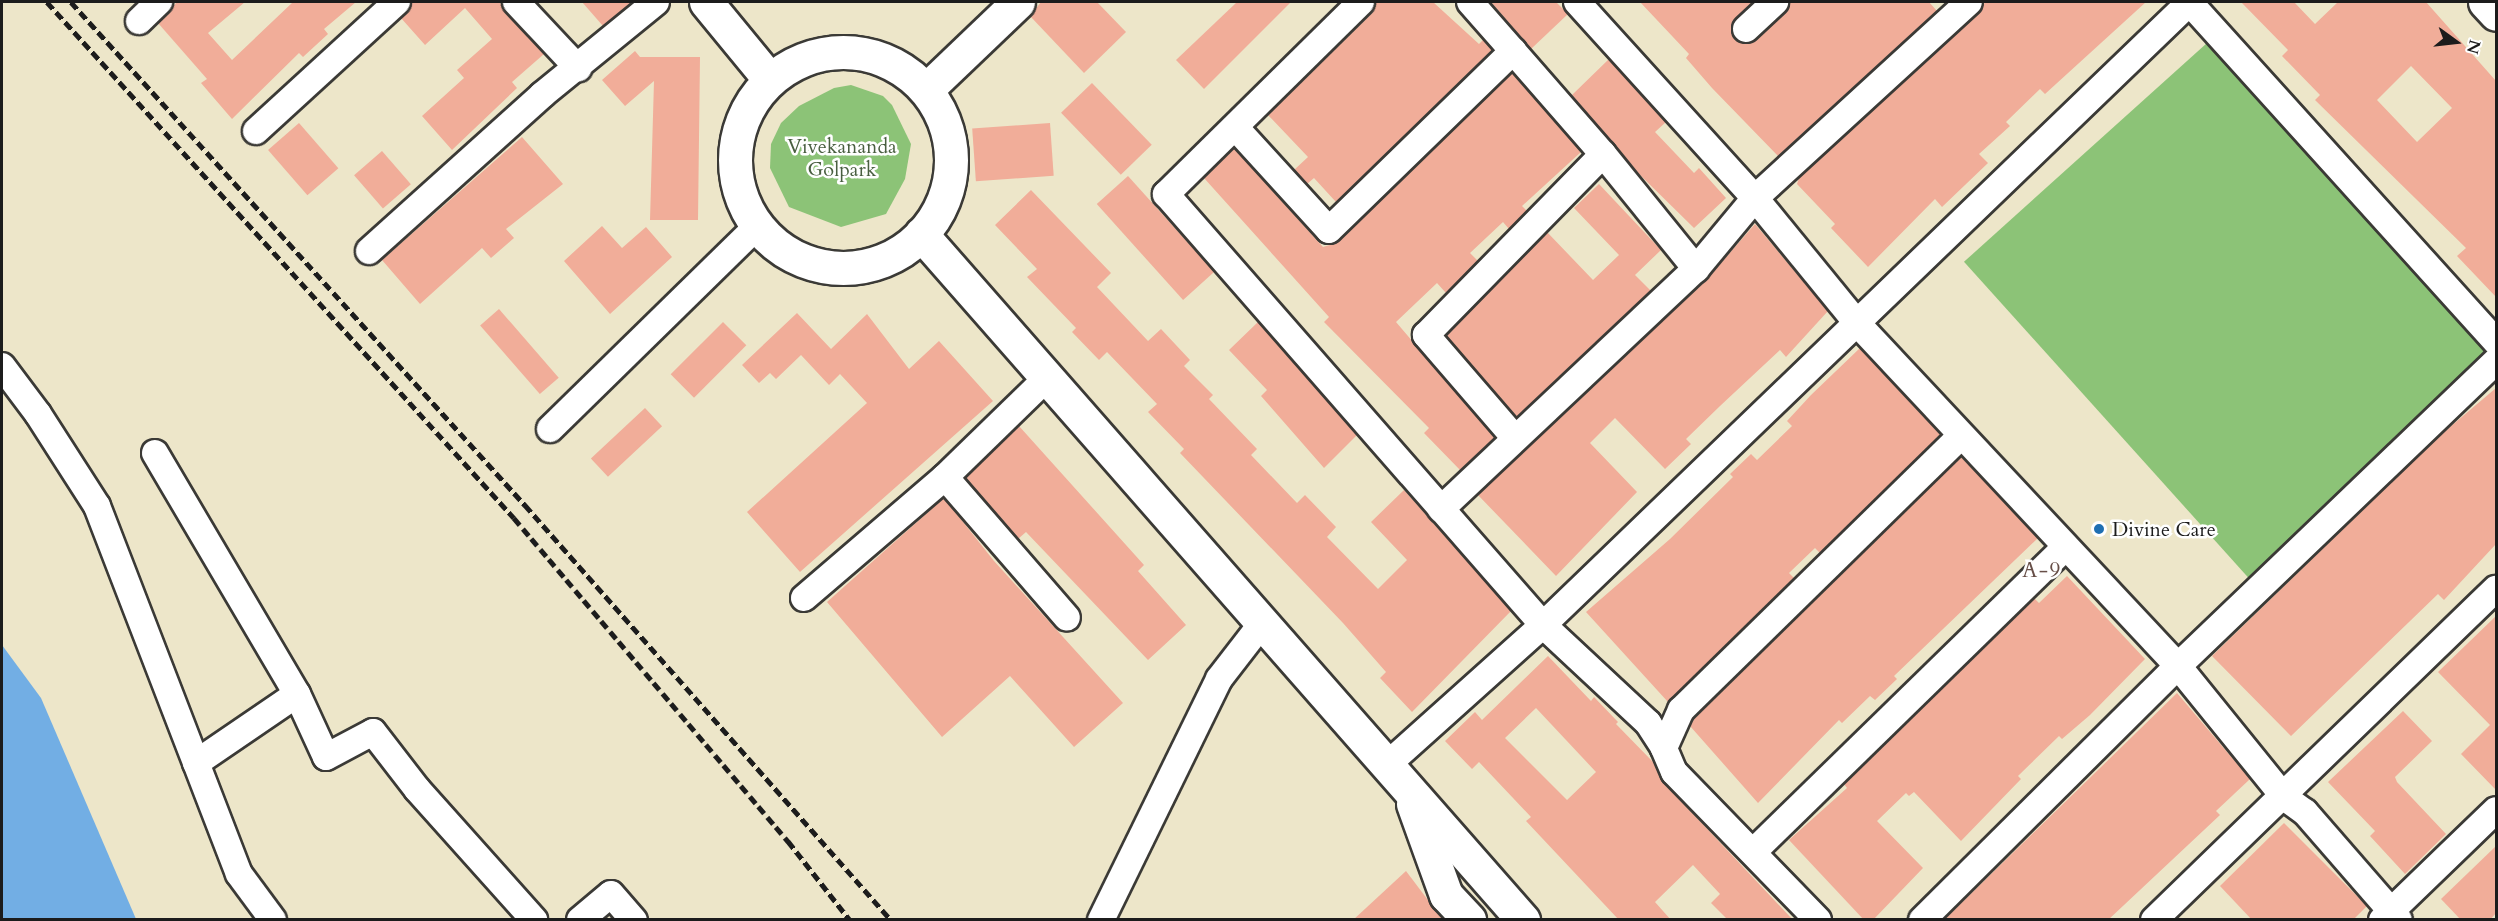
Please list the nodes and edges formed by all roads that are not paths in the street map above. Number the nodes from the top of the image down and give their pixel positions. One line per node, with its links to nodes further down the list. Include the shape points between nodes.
1 (159, 2): 15 (street)
2 (398, 2): 22 (street)
3 (516, 2): 18 (street)
4 (656, 2): 18 (street)
5 (706, 2): 19 (street)
6 (1018, 2): 20 (street)
7 (1361, 2): 21 (street)
8 (1470, 2): 17 (street)
9 (1577, 2): 24 (street)
10 (1775, 2): 16 (street)
11 (1969, 2): 24 (street)
12 (2190, 2): 29 (street); 30 (street)
13 (2485, 2): 14 (street)
14 (2496, 14)
15 (139, 21)
16 (1746, 29)
17 (1513, 51): 21 (street, via 1329,230); 23 (street)
18 (578, 68): 27 (street)
19 (770, 80): 20 (street, via 807,58 850,52 892,63); 25 (street, via 746,112 735,150 739,190)
20 (926, 90): 26 (street, via 945,124 951,163 942,201)
21 (1235, 127): 39 (street, via 1166,194)
22 (256, 132)
23 (1603, 154): 28 (street); 36 (street, via 1426,335)
24 (1755, 198): 28 (street); 29 (street)
25 (757, 226): 26 (street, via 771,242 807,262 848,268 888,258); 34 (street)
26 (921, 234): 33 (street)
27 (369, 251)
28 (1696, 269): 36 (street)
29 (1857, 323): 35 (street); 45 (street)
30 (2496, 342)
31 (2496, 361): 46 (street)
32 (2, 366): 49 (street, via 97,506)
33 (1048, 377): 38 (street); 44 (street)
34 (550, 429)
35 (1961, 436): 40 (street); 48 (street, via 1682,710)
36 (1514, 437): 39 (street)
37 (155, 453): 47 (street)
38 (945, 477): 42 (street); 43 (street)
39 (1442, 509): 45 (street)
40 (2064, 548): 46 (street); 53 (street)
41 (2496, 589): 51 (street)
42 (804, 598)
43 (1067, 618)
44 (1263, 622): 50 (street); 59 (street, via 1219,679)
45 (1543, 625): 48 (street, via 1648,723); 50 (street)
46 (2178, 666): 51 (street); 63 (street)
47 (297, 694): 49 (street); 56 (street, via 326,757 373,732 417,789)
48 (1664, 748): 53 (street, via 1674,772)
49 (196, 763): 55 (street, via 239,874)
50 (1398, 775): 60 (street, via 1446,895); 61 (street)
51 (2283, 797): 54 (street, via 2305,812); 64 (street)
52 (2496, 810): 54 (street)
53 (1753, 852): 62 (street)
54 (2391, 917)
55 (273, 920)
56 (534, 920)
57 (580, 920): 58 (street, via 611,894)
58 (634, 920)
59 (1101, 920)
60 (1468, 920)
61 (1523, 920)
62 (1818, 920)
63 (1922, 920)
64 (2154, 920)

